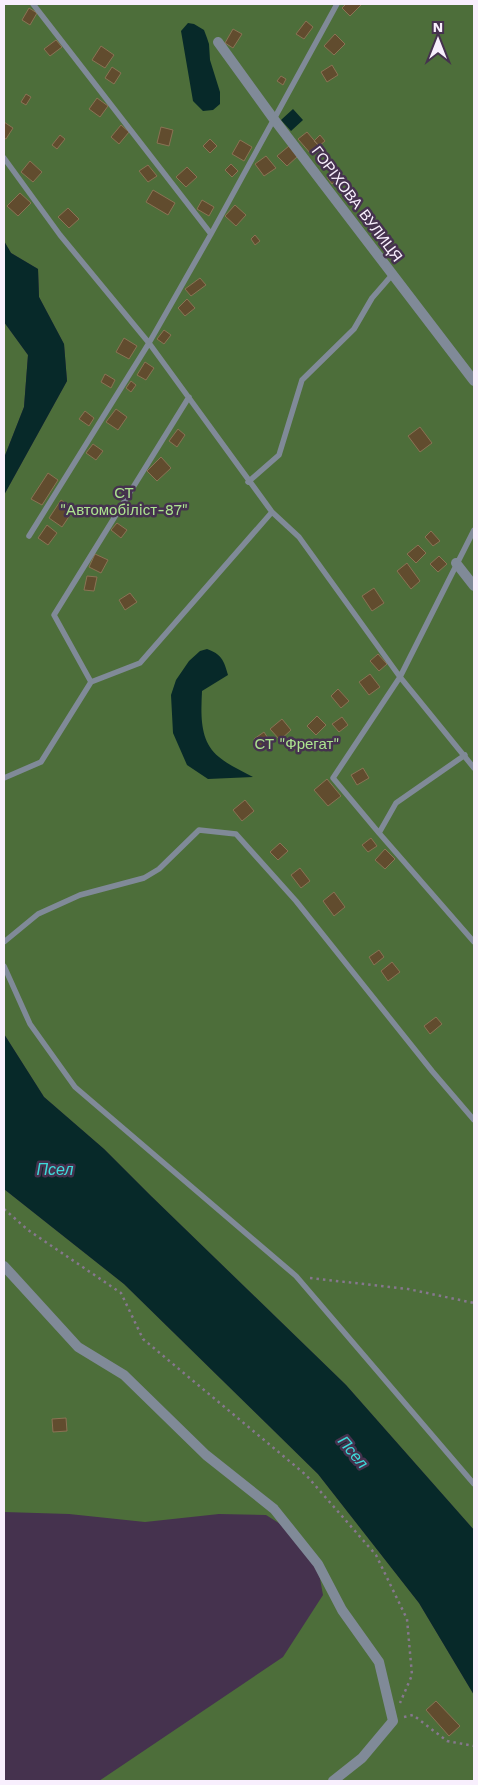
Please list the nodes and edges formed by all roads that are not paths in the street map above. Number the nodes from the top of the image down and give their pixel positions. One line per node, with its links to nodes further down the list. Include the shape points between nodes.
1 (33, 4): 6 (lane)
2 (337, 4): 4 (lane)
3 (218, 42): 4 (street, ГОРІХОВА ВУЛИЦЯ)
4 (273, 118): 6 (lane); 7 (street, ГОРІХОВА ВУЛИЦЯ)
5 (4, 158): 8 (lane, via 60,234)
6 (211, 234): 8 (lane)
7 (392, 275): 9 (street, ГОРІХОВА ВУЛИЦЯ); 11 (lane, via 372,298 354,329 302,380 279,454)
8 (149, 343): 10 (lane); 14 (lane)
9 (474, 381)
10 (188, 397): 11 (lane); 18 (lane, via 54,615)
11 (248, 482): 12 (lane)
12 (272, 512): 17 (lane, via 299,537); 18 (lane, via 140,663)
13 (474, 530): 15 (lane)
14 (29, 536)
15 (456, 563): 16 (street); 17 (lane)
16 (474, 586)
17 (400, 677): 19 (lane); 22 (lane, via 333,778)
18 (91, 682): 21 (lane, via 41,762)
19 (465, 755): 20 (lane); 22 (lane, via 396,803)
20 (474, 768)
21 (4, 778)
22 (379, 833): 24 (lane)
23 (4, 942): 26 (lane, via 38,914 80,895 144,878 159,869 199,830 236,834 296,901)
24 (474, 942)
25 (4, 966): 28 (lane, via 30,1024 75,1087 296,1276)
26 (474, 1120)
27 (4, 1266): 29 (street, via 78,1347 124,1375 206,1455 274,1510 318,1564 342,1610 379,1662 393,1721 362,1758)
28 (474, 1484)
29 (333, 1781)

